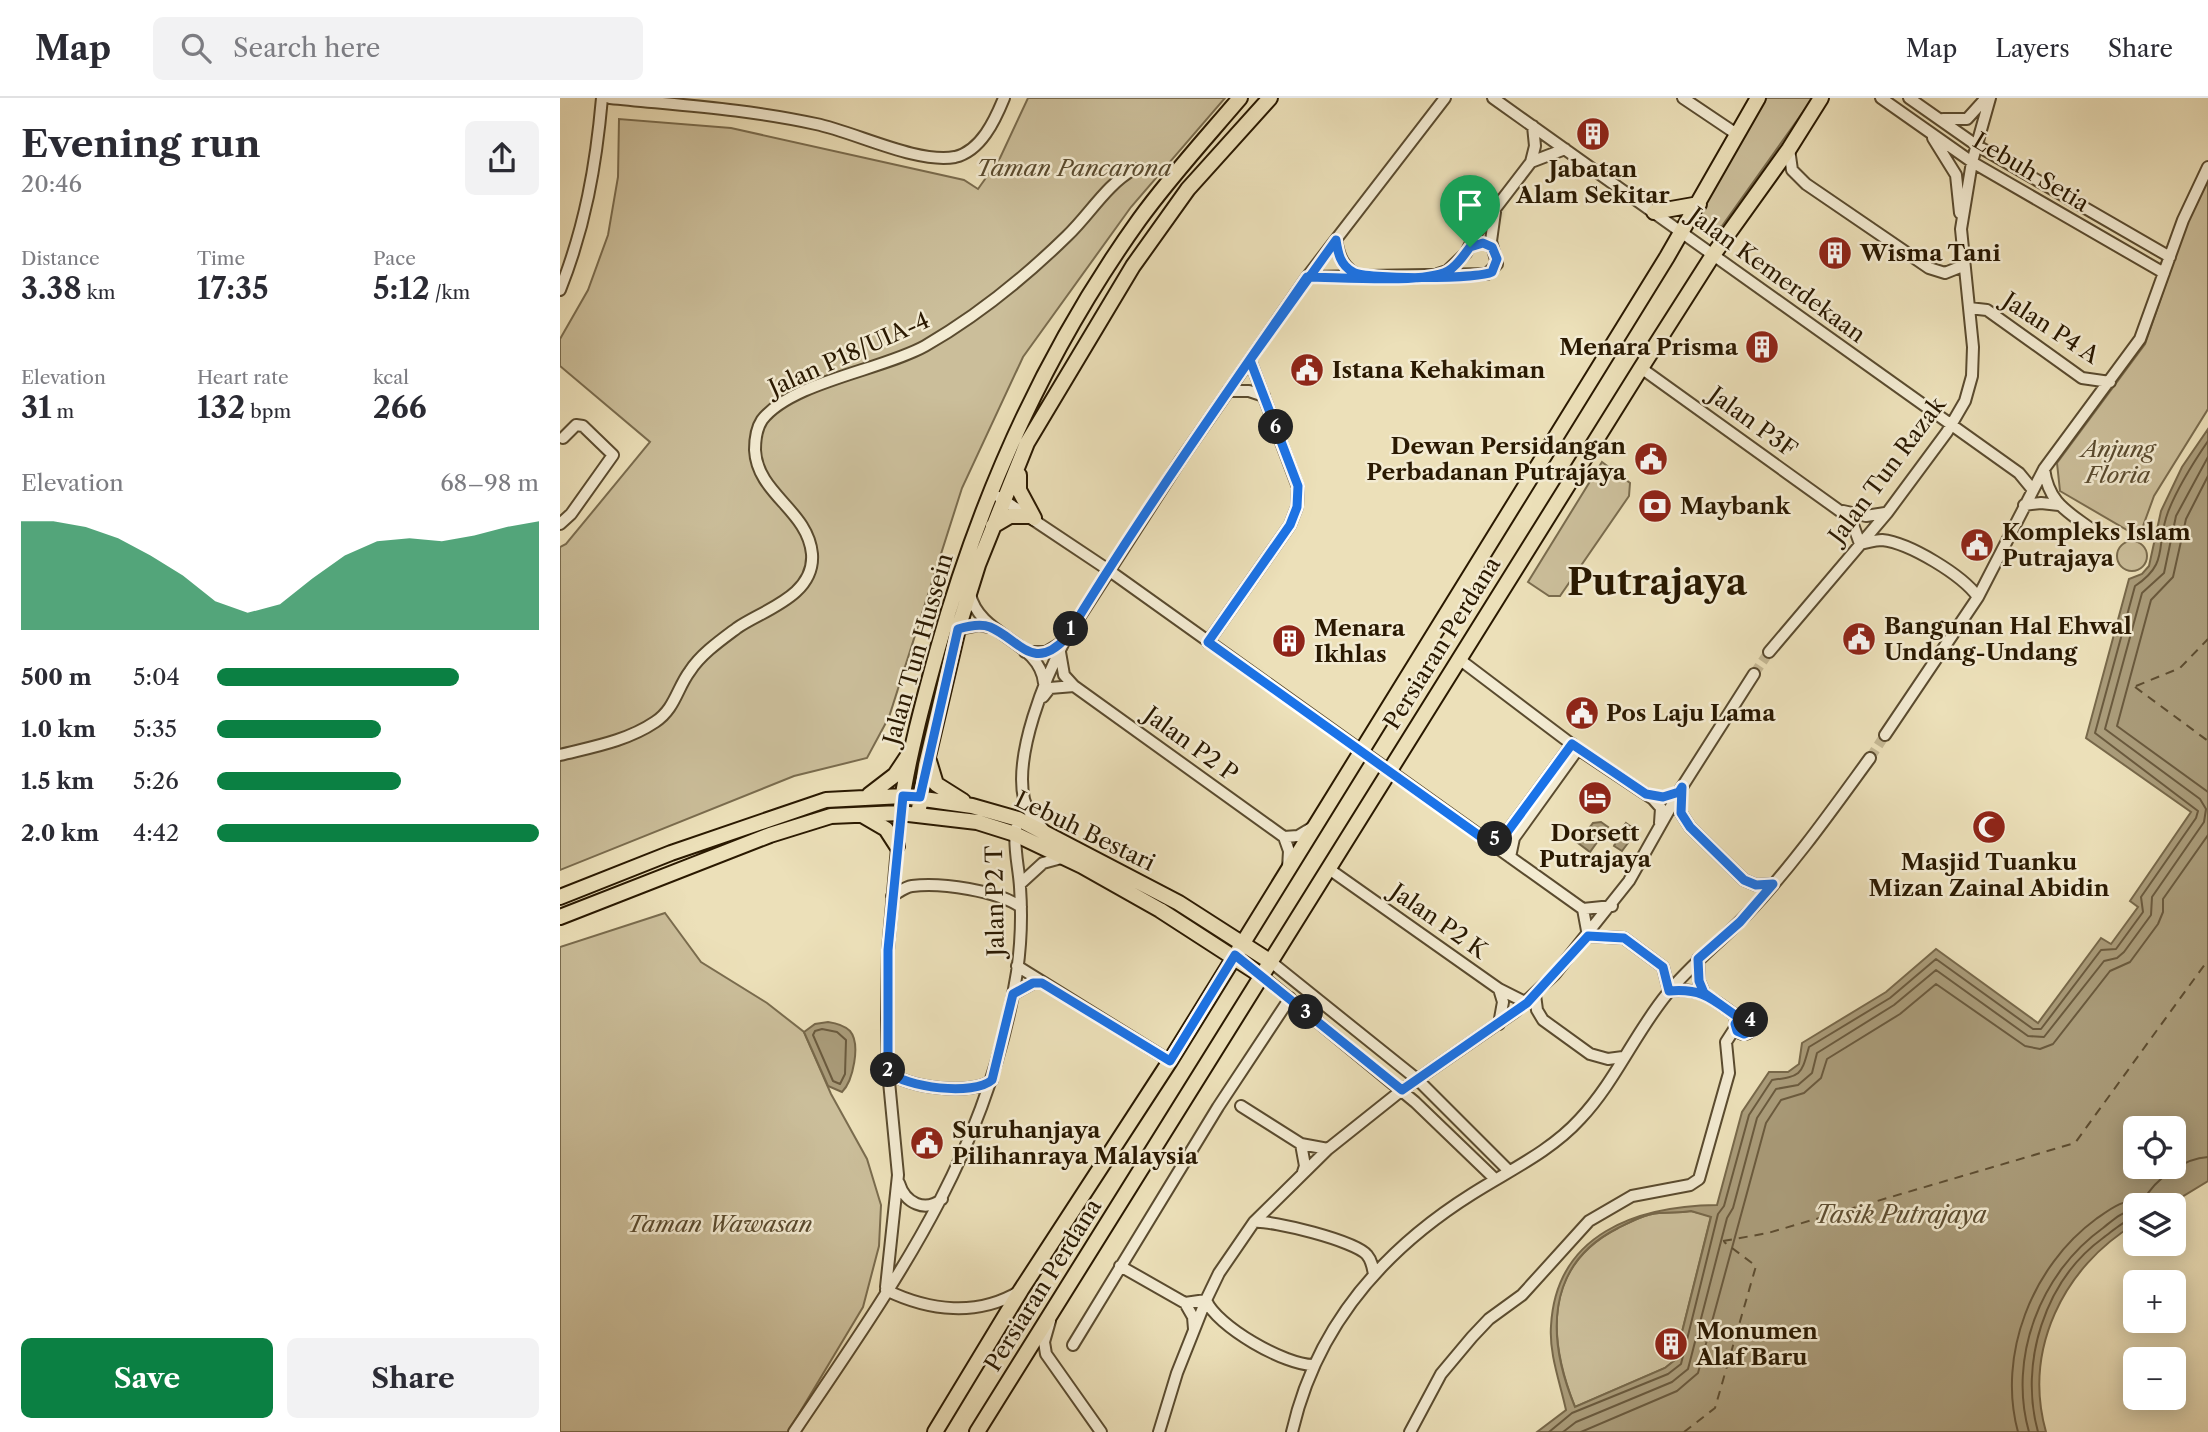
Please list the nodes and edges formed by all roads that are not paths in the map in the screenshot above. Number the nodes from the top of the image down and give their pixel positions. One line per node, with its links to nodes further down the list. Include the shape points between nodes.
1 (602, 98): 41 (street, via 587,208)
2 (610, 98): 3 (street, via 814,123 937,158 957,157 976,145)
3 (1004, 98)
4 (1240, 98): 53 (main road, Jalan Tun Hussein, via 1140,219 1088,298 1016,429)
5 (1269, 98): 50 (main road, Jalan Tun Hussein, via 1188,188 1133,266)
6 (1445, 98): 30 (street)
7 (1493, 98): 15 (street, Jalan Kemerdekaan)
8 (1683, 98): 17 (street)
9 (1758, 98): 17 (main road, Persiaran Perdana)
10 (1821, 98): 20 (main road, Persiaran Perdana)
11 (1881, 98): 16 (street, Lebuh Setia)
12 (1909, 98): 14 (street, Lebuh Setia)
13 (1988, 98): 14 (street, via 1967,119); 18 (street, Jalan Tun Razak)
14 (1936, 117): 18 (street, Lebuh Setia)
15 (1532, 126): 19 (street, Jalan Kemerdekaan); 21 (street, via 1535,146)
16 (1930, 133): 22 (street, Lebuh Setia); 28 (street, via 1956,175)
17 (1738, 135): 25 (main road, Persiaran Perdana)
18 (1976, 145): 22 (street, Jalan Tun Razak); 35 (street, Lebuh Setia)
19 (1565, 149): 21 (street); 27 (street, Jalan Kemerdekaan)
20 (1789, 149): 33 (street, via 1791,170 1806,184 1929,268 1953,271 1960,267); 34 (main road, Persiaran Perdana)
21 (1531, 162): 26 (street)
22 (1972, 162): 28 (street, Jalan Tun Razak); 36 (street, Lebuh Setia)
23 (2208, 167): 35 (street)
24 (1134, 169): 82 (street, Jalan P18/UIA-4, via 1113,183 1045,257 960,325 922,348 828,382 770,411 756,433 755,460 768,487 800,522 812,554 804,582 793,595 739,627 700,659 658,720 639,732)
25 (1699, 204): 27 (main road); 29 (main road, Persiaran Perdana)
26 (1495, 212): 31 (street); 32 (street, via 1491,228)
27 (1654, 212): 29 (street, Jalan Kemerdekaan)
28 (1962, 229): 33 (street, Jalan Tun Razak)
29 (1681, 233): 34 (street, Jalan Kemerdekaan); 81 (main road, Persiaran Perdana)
30 (1336, 240): 39 (street); 40 (street, via 1345,266)
31 (1468, 250): 32 (street, via 1483,243); 37 (street, via 1447,271); 38 (street, via 1467,267)
32 (1495, 251): 38 (street, via 1495,268)
33 (1963, 254): 42 (street, Jalan Tun Razak)
34 (1713, 255): 44 (main road, Persiaran Perdana); 48 (street, Jalan Kemerdekaan)
35 (2170, 257): 36 (street)
36 (2164, 273): 45 (street, via 2140,339)
37 (1432, 275): 38 (street); 40 (street)
38 (1478, 275)
39 (1307, 277): 40 (street); 43 (street)
40 (1362, 277)
41 (560, 290)
42 (1969, 308): 45 (street, Jalan P4 A, via 1987,310 2082,378); 48 (street, Jalan Tun Razak, via 1972,376)
43 (1250, 360): 46 (street); 47 (street)
44 (1641, 368): 57 (street, Jalan P3F); 73 (main road, Persiaran Perdana)
45 (2110, 382): 51 (street)
46 (1228, 391): 47 (street); 64 (street)
47 (1264, 396): 69 (street, via 1298,486 1297,507 1290,525)
48 (1951, 426): 52 (street, Jalan Kemerdekaan, via 2019,473); 58 (street, Jalan Tun Razak)
49 (563, 438): 60 (street, via 576,425 583,426 613,455)
50 (1027, 443): 54 (main road, Jalan Tun Hussein); 59 (main road, via 1018,491)
51 (2044, 469): 52 (street); 56 (street, via 2048,491)
52 (2033, 490): 55 (street)
53 (989, 492): 54 (street); 80 (main road, Jalan Tun Hussein, via 947,615)
54 (1005, 500): 59 (street); 61 (main road, Jalan Tun Hussein)
55 (2024, 505): 56 (street); 66 (street)
56 (2059, 505): 62 (street)
57 (1840, 510): 58 (street, Jalan P3F, via 1866,516); 63 (street, Jalan P3F, via 1854,523)
58 (1886, 513): 63 (street, Jalan Tun Razak)
59 (1031, 517): 61 (main road, via 1010,516); 64 (street)
60 (560, 524)
61 (993, 526): 65 (main road, Jalan Tun Hussein)
62 (2095, 532)
63 (1860, 544): 66 (street, via 1881,540 1898,545 1958,576); 72 (street, Jalan Tun Razak)
64 (1107, 569): 69 (street); 70 (street)
65 (971, 594): 67 (street, via 975,609); 68 (main road, Jalan Tun Hussein)
66 (1978, 597): 77 (street)
67 (990, 627): 68 (street); 71 (street)
68 (958, 629): 78 (main road, Jalan Tun Hussein)
69 (1208, 642): 81 (street)
70 (1063, 643): 71 (street, via 1046,652); 75 (street, via 1064,675); 76 (street)
71 (1025, 652): 76 (street, via 1043,673)
72 (1769, 652)
73 (1459, 659): 79 (street); 84 (main road, Persiaran Perdana)
74 (1754, 674): 85 (street)
75 (1074, 686): 76 (street); 98 (street, Jalan P2 P)
76 (1043, 693): 97 (street, via 1022,779 1024,800)
77 (1885, 735)
78 (932, 739): 89 (main road, Jalan Tun Hussein); 90 (main road, via 932,778 941,789)
79 (1575, 746): 86 (street); 99 (street, via 1508,831); 102 (street, via 1514,838)
80 (912, 750): 87 (main road, via 895,775); 88 (main road, Jalan Tun Hussein)
81 (1359, 751): 84 (street); 95 (main road, Persiaran Perdana)
82 (560, 755)
83 (1870, 758): 106 (street)
84 (1388, 772): 99 (street); 104 (main road, Persiaran Perdana)
85 (1680, 790): 86 (street, via 1663,797); 96 (street); 106 (street, via 1681,813 1690,827 1744,880)
86 (1646, 794): 96 (street, via 1661,808)
87 (869, 795): 88 (main road, Lebuh Bestari); 108 (main road, Lebuh Bestari, via 826,800 764,819)
88 (903, 796): 89 (main road, Lebuh Bestari); 91 (main road, Jalan Tun Hussein)
89 (920, 797): 90 (main road, Lebuh Bestari); 93 (main road, Jalan Tun Hussein)
90 (972, 806): 94 (main road, Lebuh Bestari)
91 (900, 813): 92 (main road, Lebuh Bestari); 93 (main road, Lebuh Bestari); 100 (street, Jalan Tun Hussein)
92 (859, 814): 100 (main road, via 886,829); 112 (main road, Lebuh Bestari, via 831,816 770,835)
93 (918, 815): 94 (main road, Lebuh Bestari)
94 (1017, 826): 97 (main road, Lebuh Bestari); 101 (main road, Lebuh Bestari); 105 (street, Jalan P2 T)
95 (1314, 827): 98 (street); 103 (main road, Persiaran Perdana)
96 (1658, 829): 109 (street)
97 (1046, 832): 114 (main road, Lebuh Bestari, via 1144,884)
98 (1284, 837): 103 (street)
99 (1488, 842): 102 (street)
100 (897, 846): 107 (street, Jalan Tun Hussein)
101 (1065, 857): 105 (street, via 1043,863); 114 (main road, Lebuh Bestari)
102 (1510, 857): 111 (street)
103 (1288, 868): 114 (main road, Persiaran Perdana)
104 (1329, 869): 116 (main road, Persiaran Perdana); 120 (street, Jalan P2 K)
105 (1020, 884): 110 (street, Jalan P2 T)
106 (1773, 884): 115 (street, via 1740,922)
107 (892, 895): 110 (street, via 912,886 928,886 995,895); 130 (street, Jalan Tun Hussein)
108 (560, 897)
109 (1612, 906): 111 (street); 113 (street)
110 (1021, 907): 117 (street, Jalan P2 T)
111 (1583, 909): 113 (street)
112 (560, 917)
113 (1588, 936): 121 (street, via 1624,938 1663,967); 124 (street)
114 (1238, 949): 116 (main road, Lebuh Bestari); 118 (main road, Lebuh Bestari); 129 (main road, Persiaran Perdana)
115 (1698, 959): 121 (street); 122 (street)
116 (1271, 962): 118 (main road, Persiaran Perdana); 132 (street, Lebuh Bestari)
117 (1017, 966): 119 (street); 123 (street, Jalan P2 T)
118 (1262, 976): 125 (street, Lebuh Bestari); 149 (main road, Persiaran Perdana)
119 (1042, 983): 123 (street); 129 (street)
120 (1499, 989): 126 (street, Jalan P2 K); 127 (street, via 1503,1002)
121 (1669, 991): 122 (street); 128 (street)
122 (1704, 993): 154 (street, via 1739,1027 1702,1174 1695,1182 1632,1196 1580,1229 1522,1295 1472,1337 1441,1374)
123 (1013, 994): 131 (street, Jalan P2 T)
124 (1535, 995): 126 (street); 128 (street, via 1543,1020 1590,1054)
125 (1290, 998): 133 (street, Lebuh Bestari); 143 (street)
126 (1527, 1003): 127 (street)
127 (1499, 1024): 132 (street)
128 (1623, 1057): 137 (street, via 1581,1118 1551,1145)
129 (1170, 1061): 146 (main road, Persiaran Perdana)
130 (888, 1071): 131 (street, via 912,1084 969,1089 982,1088); 139 (street, Jalan Tun Hussein)
131 (992, 1080): 141 (street, Jalan P2 T)
132 (1418, 1080): 133 (street); 137 (street, Lebuh Bestari)
133 (1402, 1090): 136 (street); 140 (street, Lebuh Bestari)
134 (1241, 1106): 135 (street)
135 (1301, 1144): 136 (street); 138 (street)
136 (1328, 1149): 138 (street)
137 (1509, 1171): 140 (street)
138 (1303, 1172): 142 (street)
139 (898, 1175): 141 (street, via 905,1197 918,1205 933,1205); 145 (street, Jalan Tun Hussein)
140 (1495, 1179): 144 (street, via 1433,1219)
141 (944, 1197): 145 (street, Jalan P2 T)
142 (1254, 1222): 144 (street, via 1295,1228 1360,1248 1369,1256); 147 (street)
143 (1120, 1266): 148 (street); 151 (street)
144 (1374, 1275): 152 (street)
145 (886, 1290): 146 (street, via 906,1300 954,1309 998,1303); 155 (street, Jalan P2 T)
146 (1021, 1290): 156 (main road, Persiaran Perdana)
147 (1206, 1300): 148 (street); 150 (street); 152 (street, via 1215,1317 1228,1326 1291,1362)
148 (1185, 1303): 150 (street)
149 (1052, 1315): 157 (main road, Persiaran Perdana); 158 (street, via 1044,1342 1046,1354)
150 (1194, 1332): 159 (street)
151 (1073, 1345)
152 (1314, 1365): 153 (street)
153 (1295, 1430)
154 (1411, 1430): 160 (street)
155 (794, 1432)
156 (935, 1432)
157 (977, 1432)
158 (1101, 1432)
159 (1158, 1432)
160 (1397, 1432)

